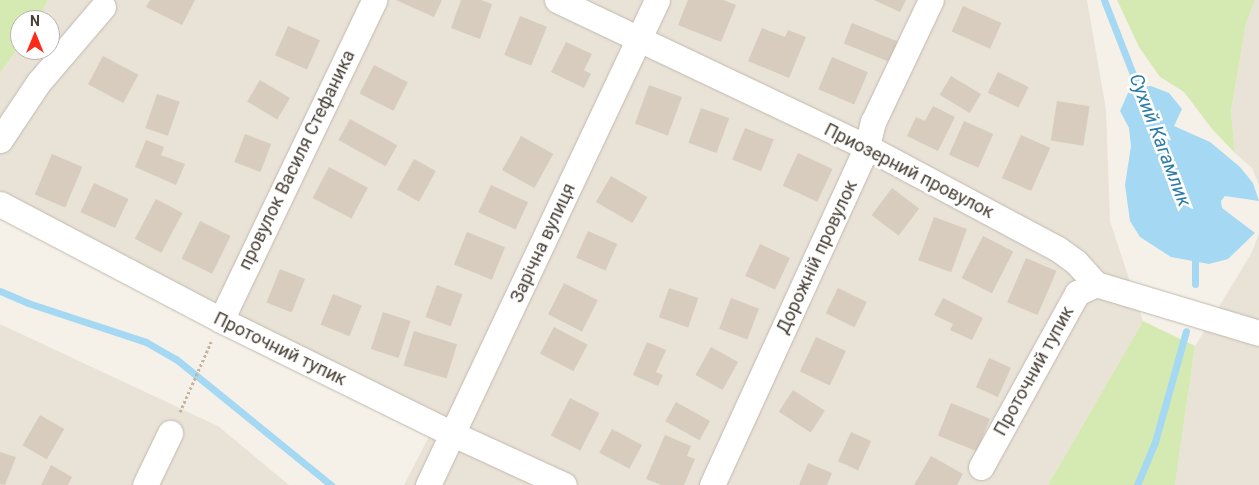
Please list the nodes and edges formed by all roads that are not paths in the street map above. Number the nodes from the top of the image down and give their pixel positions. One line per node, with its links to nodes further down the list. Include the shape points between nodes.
1 (374, 0): 11 (street, провулок Василя Стефаника)
2 (557, 0): 6 (street, Приозерний провулок)
3 (657, 0): 6 (street, Зарічна вулиця)
4 (931, 0): 8 (street, Дорожній провулок, via 873,122)
5 (103, 7): 7 (street, via 38,83)
6 (639, 38): 8 (street, Приозерний провулок); 14 (street, Зарічна вулиця)
7 (0, 140)
8 (867, 147): 10 (street, Приозерний провулок, via 1058,249 1076,262); 19 (street, Дорожній провулок)
9 (0, 204): 11 (street, Проточний тупик)
10 (1096, 284): 12 (street); 15 (street, Проточний тупик, via 1077,293)
11 (221, 320): 14 (street, Проточний тупик)
12 (1259, 333)
13 (170, 433): 16 (street)
14 (452, 434): 17 (street, Зарічна вулиця); 18 (street, Проточний тупик)
15 (981, 467)
16 (145, 485)
17 (428, 485)
18 (564, 485)
19 (712, 485)

